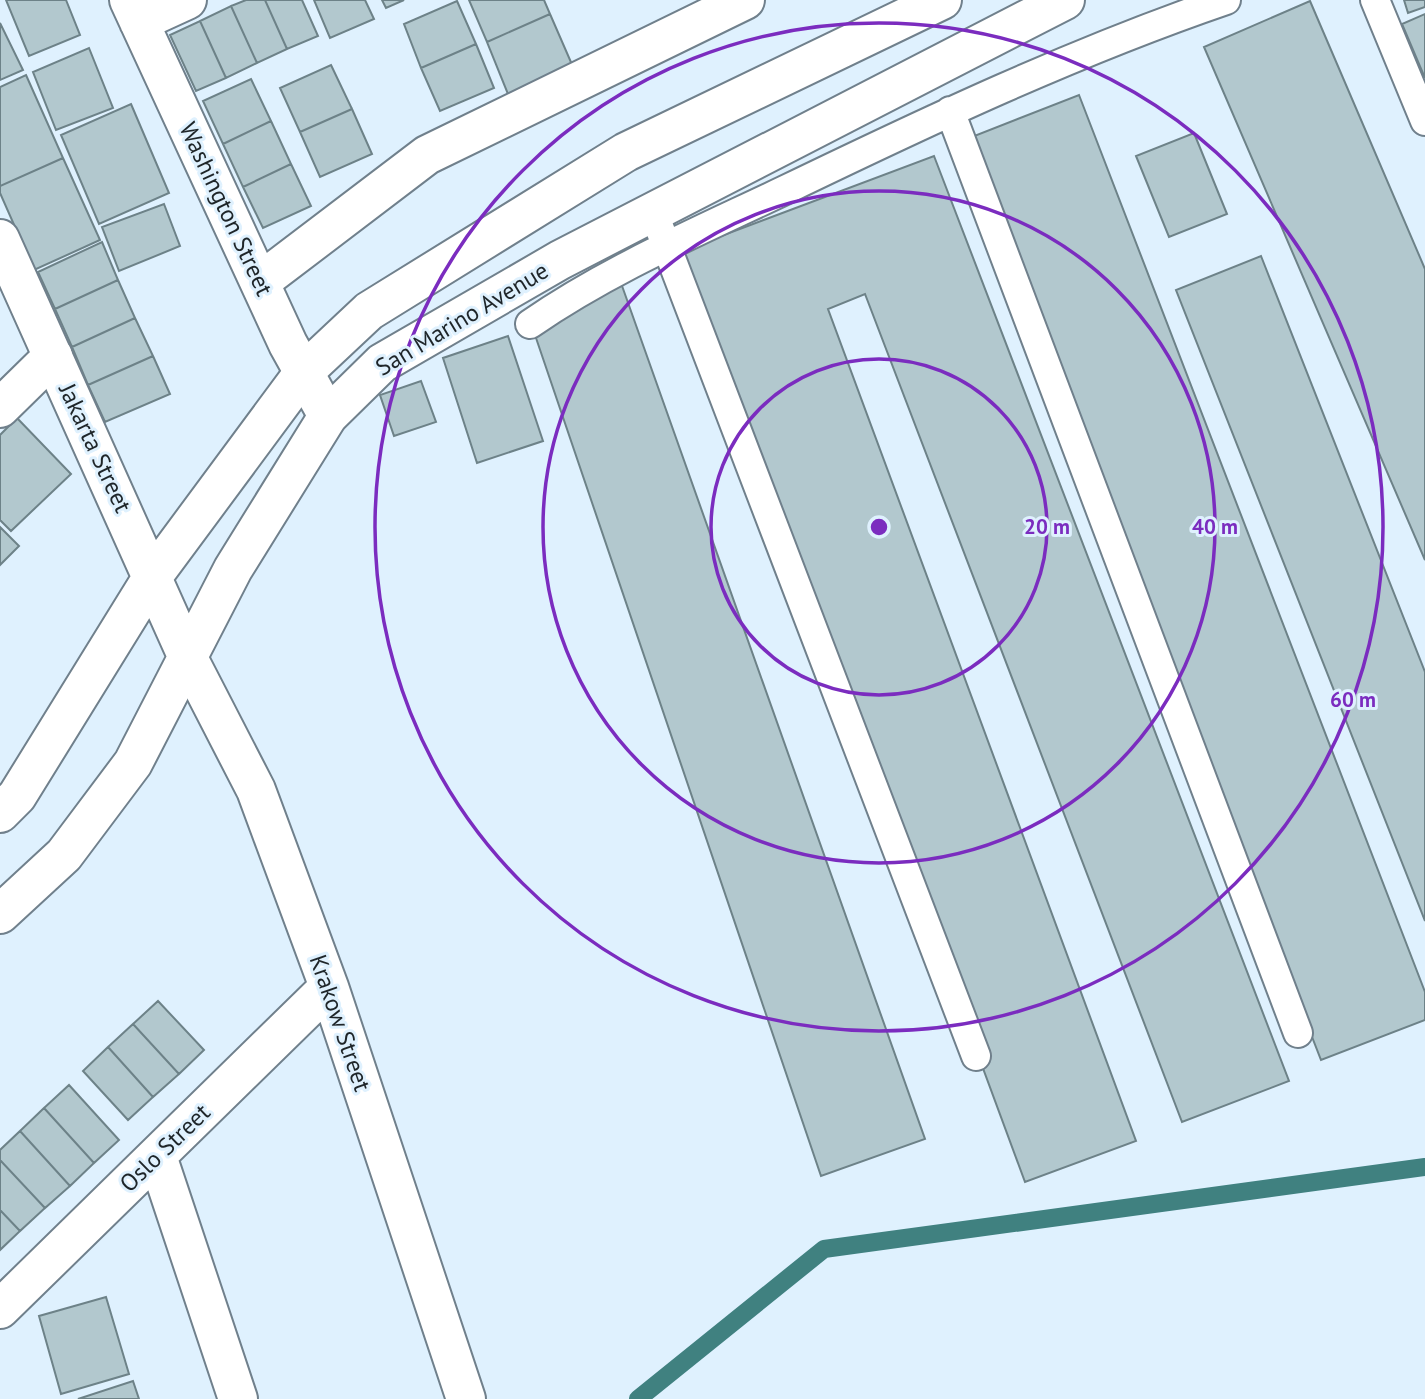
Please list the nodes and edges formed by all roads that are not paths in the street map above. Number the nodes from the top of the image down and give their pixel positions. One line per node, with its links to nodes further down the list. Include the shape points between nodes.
1 (187, 0): 7 (street)
2 (745, 0): 15 (street, via 426,155)
3 (942, 0): 8 (street, San Marino Avenue)
4 (1065, 0): 9 (street, San Marino Avenue)
5 (1226, 0): 10 (lane)
6 (1375, 0): 11 (lane)
7 (134, 11): 15 (street, Washington Street)
8 (907, 16): 9 (street); 18 (street, San Marino Avenue, via 626,152 369,310)
9 (931, 68): 12 (street, San Marino Avenue)
10 (950, 111): 14 (lane); 26 (lane)
11 (1425, 121)
12 (653, 211): 14 (lane); 20 (street, San Marino Avenue, via 382,363)
13 (0, 239): 17 (street, Jakarta Street)
14 (668, 246): 16 (lane, via 560,302); 27 (lane)
15 (260, 282): 18 (street, Washington Street)
16 (530, 324)
17 (53, 356): 19 (street); 21 (street, Jakarta Street)
18 (304, 372): 20 (street, Washington Street); 21 (street, San Marino Avenue)
19 (0, 408)
20 (328, 416): 22 (street, San Marino Avenue, via 233,569)
21 (153, 576): 22 (street, Jakarta Street); 23 (street, San Marino Avenue, via 17,796)
22 (188, 658): 24 (street, San Marino Avenue, via 133,763 64,855); 25 (street, Krakow Street, via 256,790)
23 (0, 813)
24 (0, 914)
25 (329, 987): 28 (street, Oslo Street); 31 (street, Krakow Street)
26 (1298, 1033)
27 (976, 1056)
28 (156, 1156): 29 (street, Oslo Street); 30 (street)
29 (0, 1309)
30 (237, 1399)
31 (466, 1399)

